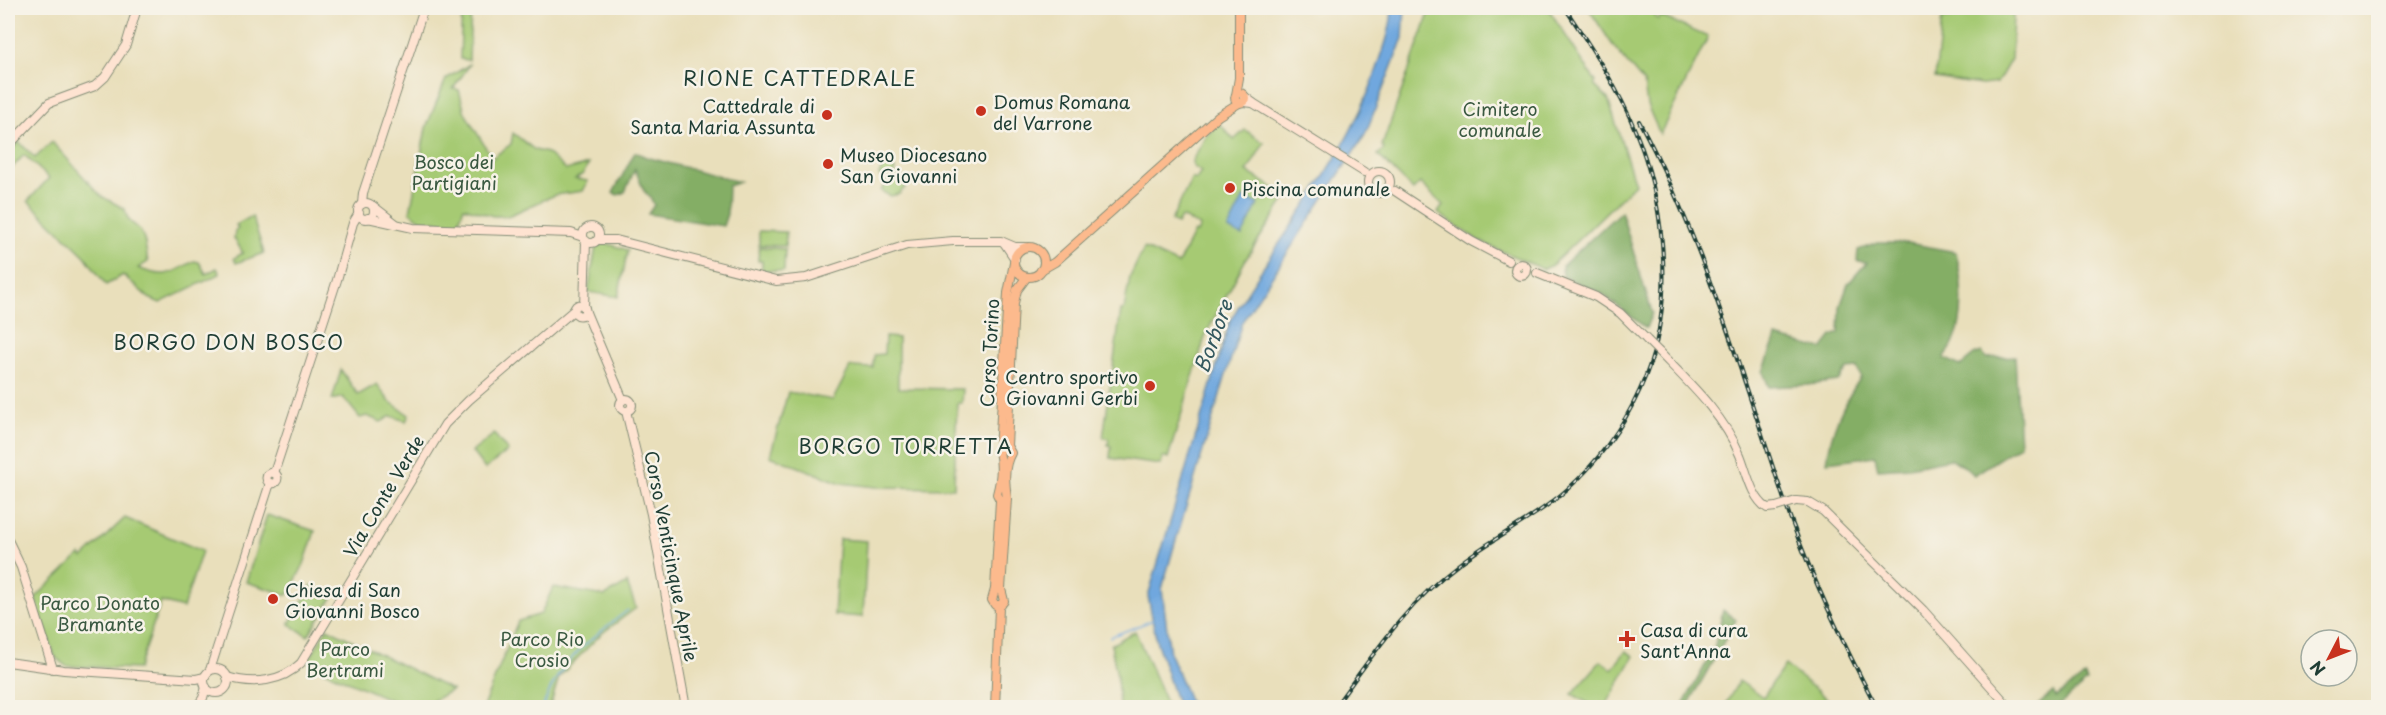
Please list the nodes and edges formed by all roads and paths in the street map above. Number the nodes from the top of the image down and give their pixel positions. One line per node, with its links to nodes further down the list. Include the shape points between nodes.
1 (137, 8): 5 (street, via 126,45 105,77 95,86 49,103)
2 (424, 8): 8 (street, via 368,185)
3 (1239, 8): 4 (main road)
4 (1240, 98): 6 (street); 14 (main road)
5 (8, 146)
6 (1367, 174): 7 (street, via 1385,172); 7 (street, via 1373,191 1380,193)
7 (1390, 188): 33 (street, bridge, via 1483,248 1521,268 1596,297 1620,313 1722,424 1736,446 1756,498 1767,508 1796,501 1811,503 1822,511 1923,610)
8 (368, 204): 9 (street, via 359,208); 9 (street, via 374,213); 10 (street)
9 (364, 217): 10 (street); 25 (street, via 352,233 274,473 267,476 270,483)
10 (399, 225): 11 (street)
11 (591, 237): 12 (street, via 776,281 806,278 906,245); 19 (street)
12 (1001, 241): 13 (street); 16 (street, via 1011,250)
13 (1024, 247): 15 (main road, via 1034,246); 16 (main road)
14 (1068, 250): 15 (main road); 17 (main road)
15 (1043, 253): 17 (main road)
16 (1015, 261): 18 (main road, via 1017,273); 20 (main road, Corso Torino, via 1008,293)
17 (1041, 270): 18 (main road)
18 (1026, 278): 20 (main road, Corso Torino, via 1014,303)
19 (580, 310): 26 (street, Via Conte Verde, via 445,424 301,663 278,678); 30 (street, Corso Venticinque Aprile, via 592,325 623,400 620,407 626,411 651,514)
20 (1004, 446): 22 (main road, Corso Torino, via 999,450 997,495 1003,499 1004,601)
21 (8, 540): 24 (street)
22 (998, 605): 31 (main road, Corso Torino); 32 (main road, Corso Torino)
23 (8, 662): 24 (street)
24 (51, 668): 25 (street)
25 (206, 678): 26 (street); 27 (street); 28 (street, via 203,698)
26 (227, 681): 27 (street, Via Conte Verde, via 222,691)
27 (215, 693): 29 (street, Via Conte Verde)
28 (196, 708)
29 (201, 708)
30 (687, 708)
31 (991, 708)
32 (995, 708)
33 (2010, 708)

